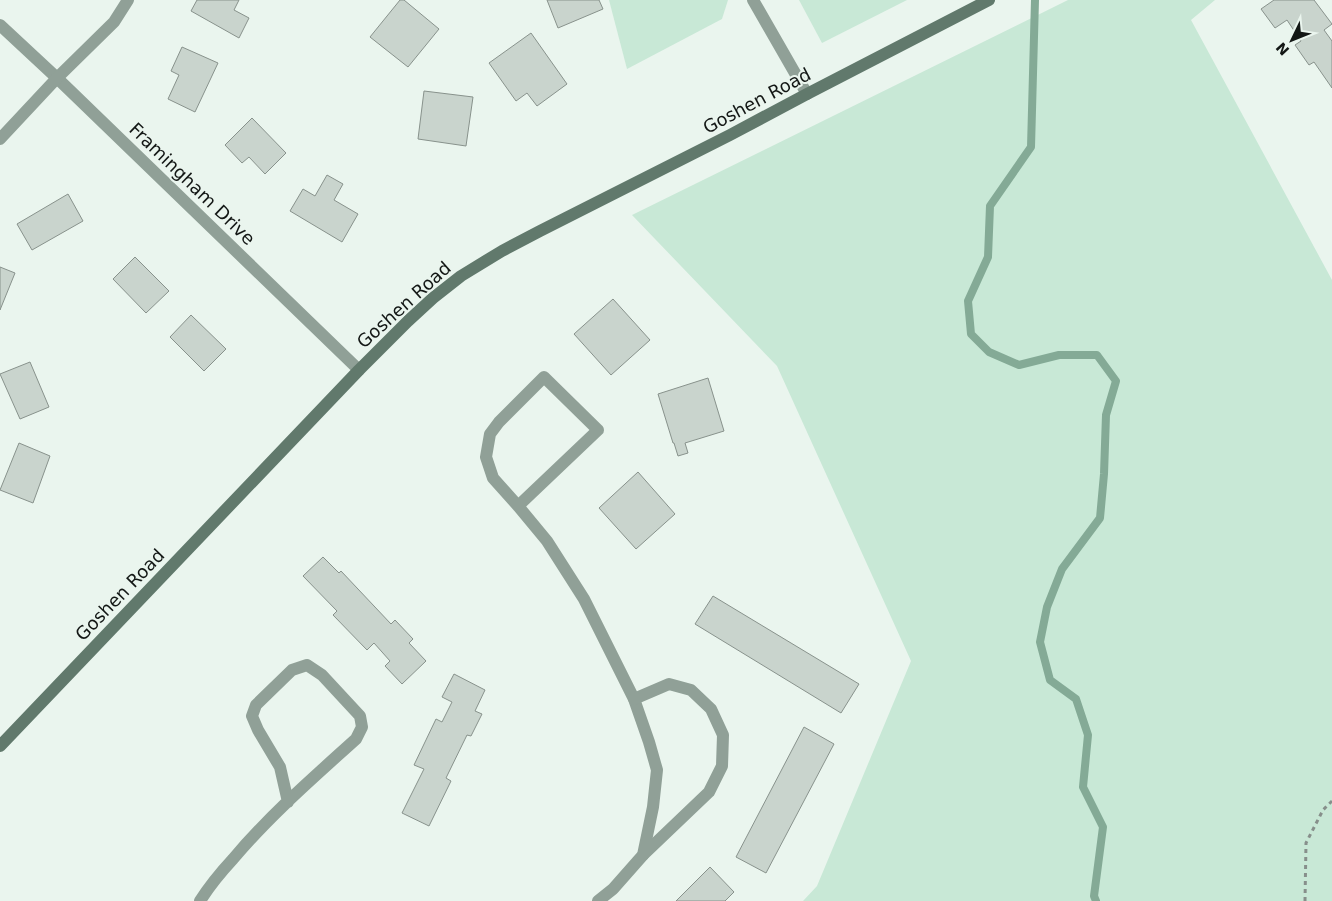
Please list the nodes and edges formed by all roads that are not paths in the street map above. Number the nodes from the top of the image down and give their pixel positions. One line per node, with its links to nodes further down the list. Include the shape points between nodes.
1 (128, 0): 5 (street, via 114,22)
2 (753, 0): 6 (street)
3 (989, 0): 6 (street, Goshen Road)
4 (0, 25): 5 (street, Framingham Drive)
5 (57, 78): 7 (street); 8 (street, Framingham Drive)
6 (807, 94): 8 (street, Goshen Road, via 540,230 486,261 433,298)
7 (0, 139)
8 (359, 370): 11 (street, Goshen Road)
9 (518, 506): 9 (street, via 493,478 486,457 490,434 544,377 598,430); 10 (street, via 547,541 584,599)
10 (634, 699): 13 (street, via 657,770); 13 (street, via 669,684 691,690 711,709 723,735 722,766 709,792)
11 (0, 746)
12 (288, 802): 12 (street, via 356,738 362,727 360,716 322,675 307,665 292,670 256,705 252,716 280,767); 14 (street, via 248,842)
13 (643, 855): 15 (street)
14 (200, 901)
15 (598, 901)

